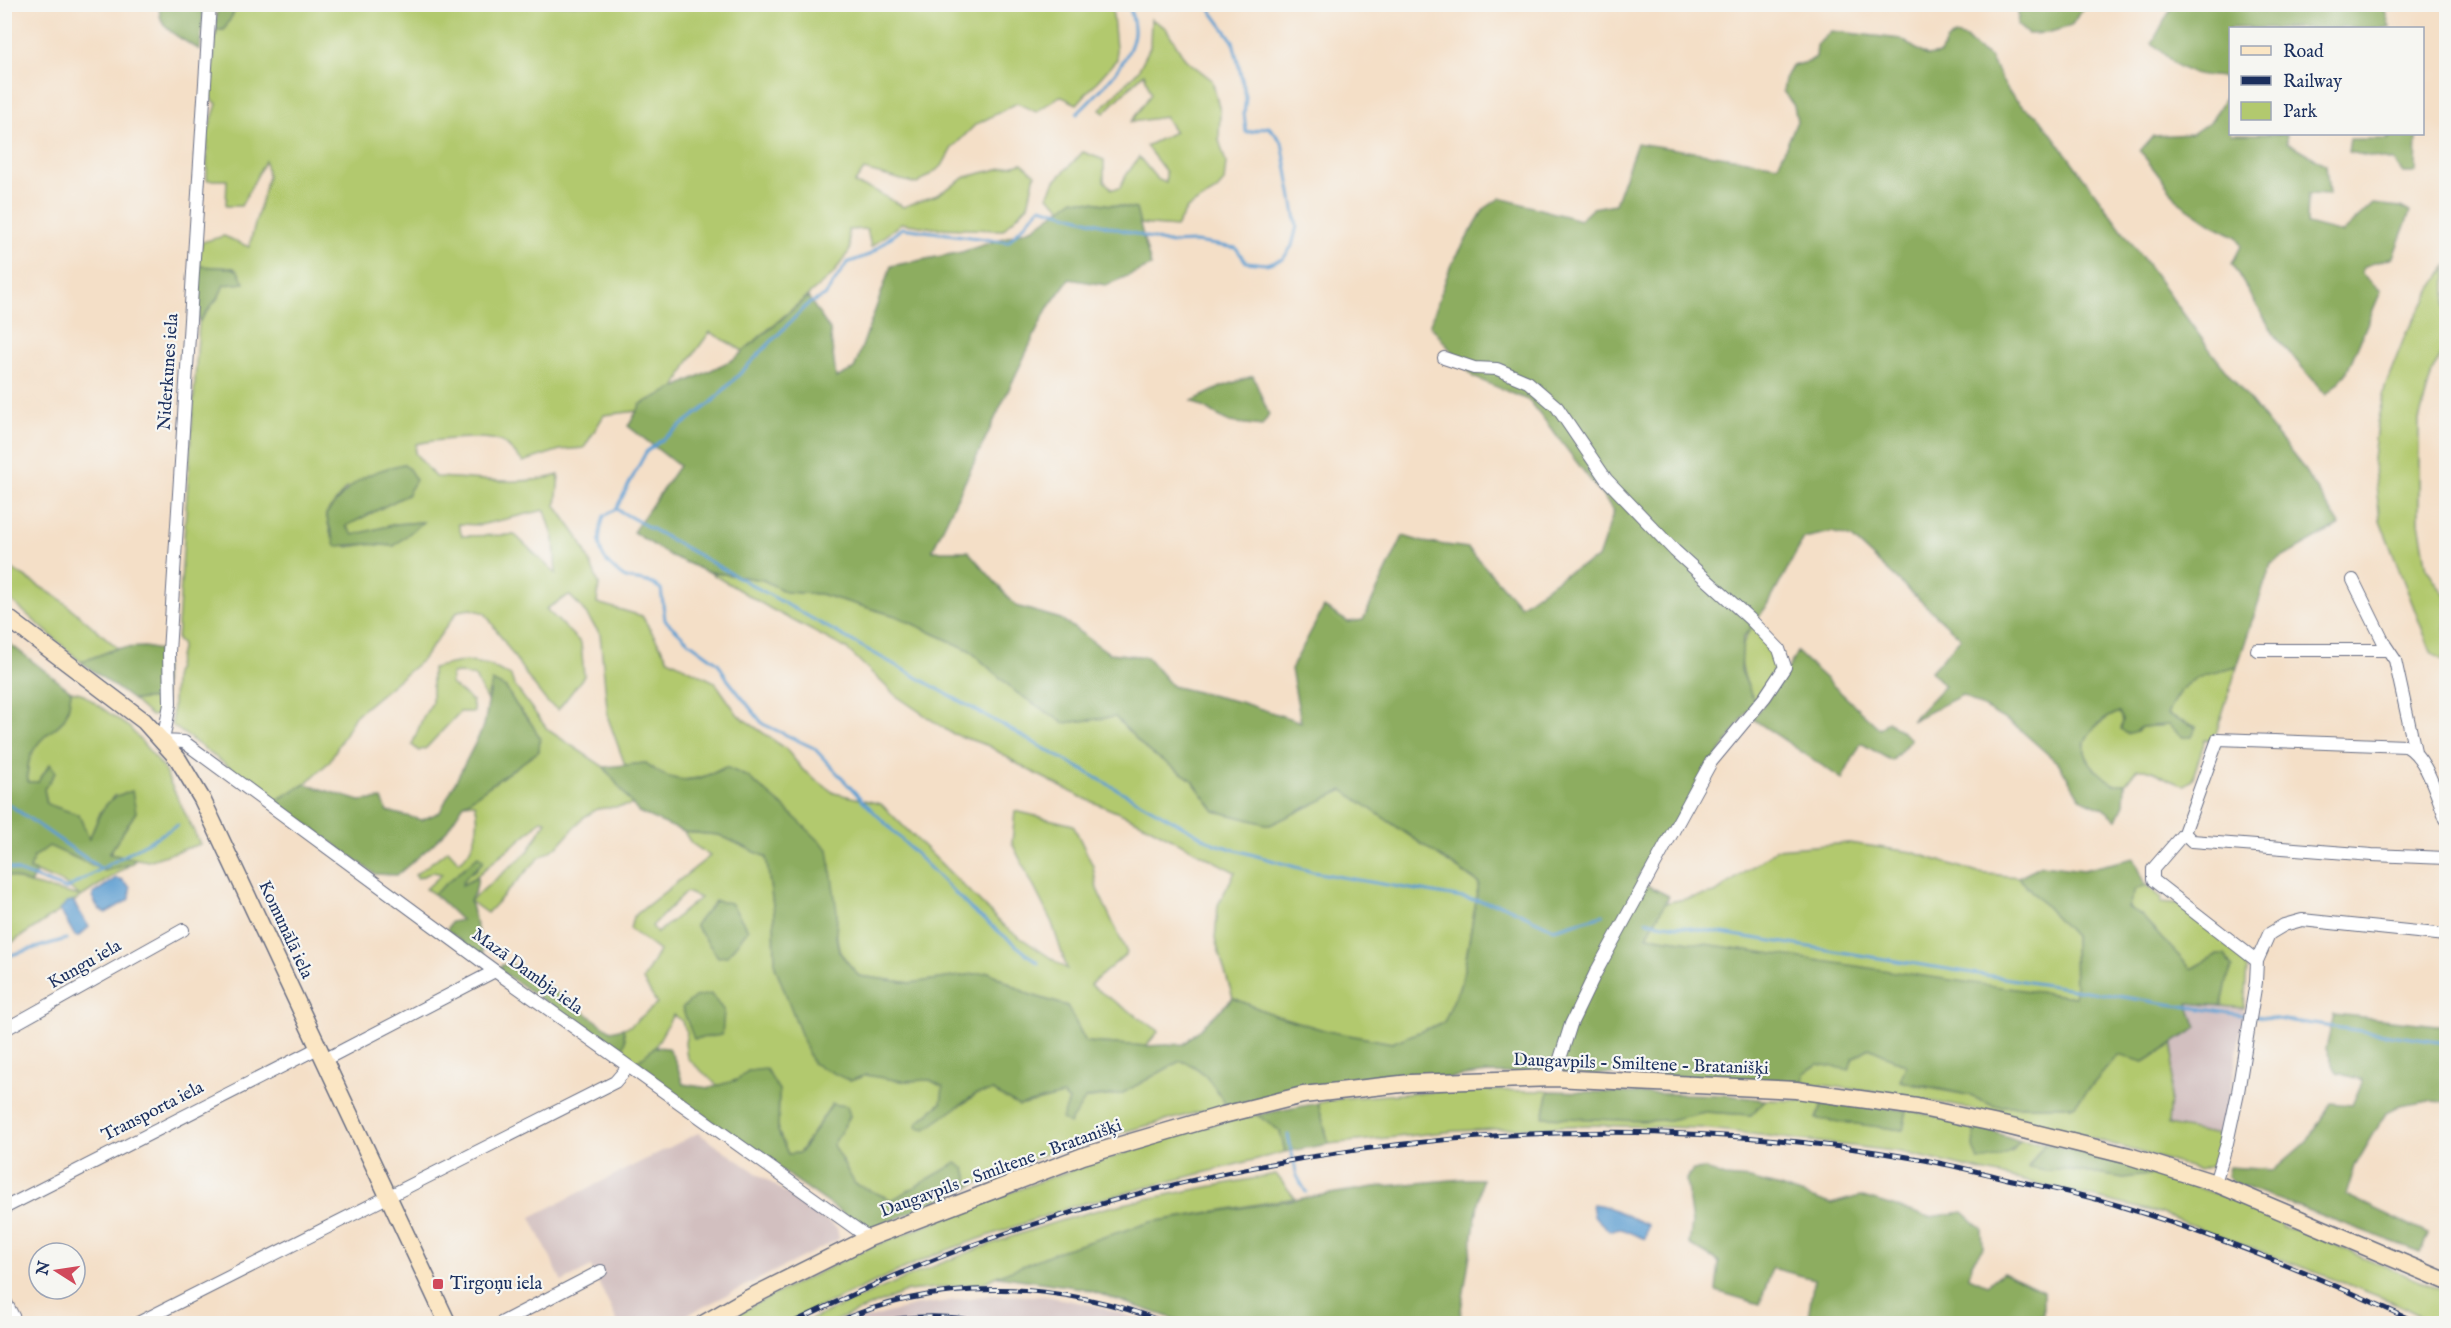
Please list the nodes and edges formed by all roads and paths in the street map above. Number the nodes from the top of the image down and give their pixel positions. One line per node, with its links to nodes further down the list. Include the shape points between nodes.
1 (210, 4): 7 (street, Niderkunes iela, via 170,704)
2 (1444, 358): 19 (street, via 1474,368 1497,369 1528,382 1557,407 1606,478 1779,649 1785,667 1711,762 1595,974 1571,1024)
3 (2354, 580): 6 (street)
4 (4, 615): 7 (main road, Komunālā iela, via 144,721)
5 (2257, 650): 6 (street)
6 (2388, 650): 8 (street, via 2395,660)
7 (163, 741): 15 (street, Mazā Dambja iela, via 184,742); 17 (main road, Komunālā iela, via 202,799)
8 (2415, 751): 9 (street); 10 (street, via 2406,746 2218,739)
9 (2446, 819)
10 (2184, 833): 11 (street, via 2192,842); 14 (street, via 2153,869 2153,880)
11 (2446, 858)
12 (183, 930): 16 (street, Kungu iela)
13 (2444, 931): 14 (street, via 2302,921 2269,934)
14 (2257, 961): 20 (street, via 2238,1092)
15 (495, 971): 17 (street, Transporta iela); 18 (street, Mazā Dambja iela)
16 (4, 1030)
17 (321, 1054): 21 (main road, Komunālā iela); 22 (street, Transporta iela)
18 (628, 1067): 21 (street, via 615,1082); 23 (street, Mazā Dambja iela)
19 (1554, 1078): 20 (main road, Daugavpils - Smiltene - Bratanišķi, via 1796,1090 1917,1107 2073,1141); 23 (main road, Daugavpils - Smiltene - Bratanišķi, via 1410,1083 1294,1097 1083,1156)
20 (2215, 1183): 25 (main road, Daugavpils - Smiltene - Bratanišķi)
21 (387, 1196): 28 (street); 29 (main road, Komunālā iela)
22 (4, 1208)
23 (869, 1238): 31 (main road, Daugavpils - Smiltene - Bratanišķi)
24 (601, 1271): 30 (street)
25 (2446, 1281)
26 (4, 1299): 27 (street)
27 (17, 1323)
28 (136, 1323)
29 (448, 1323)
30 (499, 1323)
31 (703, 1323)

